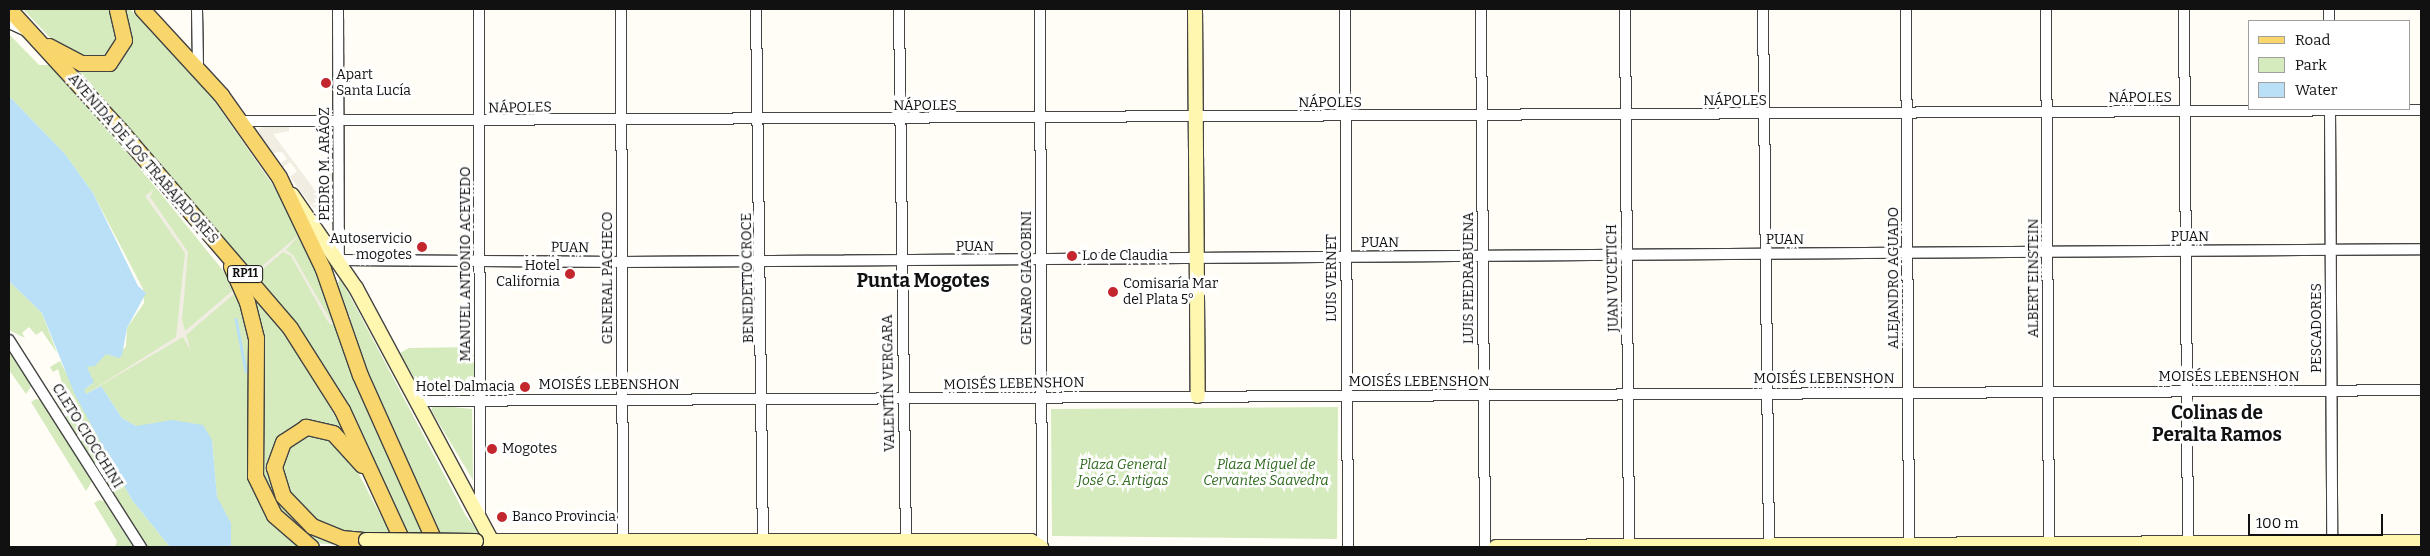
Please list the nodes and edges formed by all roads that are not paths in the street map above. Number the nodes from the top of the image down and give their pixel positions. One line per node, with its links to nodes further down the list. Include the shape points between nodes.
1 (9, 9): 20 (main road, AVENIDA DE LOS TRABAJADORES / RP11)
2 (117, 9): 20 (main road, via 124,40 117,57 104,66 82,63)
3 (142, 9): 21 (main road)
4 (197, 9): 21 (street)
5 (338, 9): 35 (street, PEDRO M. ARÁOZ)
6 (479, 9): 38 (street, MANUEL ANTONIO ACEVEDO)
7 (620, 9): 36 (street, GENERAL PACHECO)
8 (756, 9): 37 (street, BENEDETTO CROCE)
9 (899, 9): 33 (street, VALENTÍN VERGARA)
10 (1040, 9): 32 (street, GENARO GIACOBINI)
11 (1196, 9): 31 (main road)
12 (1344, 9): 30 (street, LUIS VERNET)
13 (1481, 9): 29 (street, LUIS PIEDRABUENA)
14 (1625, 9): 28 (street, JUAN VUCETICH)
15 (1763, 9): 27 (street)
16 (1906, 9): 26 (street, ALEJANDRO AGUADO)
17 (2046, 9): 25 (street, ALBERT EINSTEIN)
18 (2184, 9): 24 (street)
19 (9, 23): 20 (street)
20 (33, 36): 42 (main road, AVENIDA DE LOS TRABAJADORES / RP11)
21 (198, 66): 34 (main road)
22 (2330, 110): 23 (street, NÁPOLES); 24 (street, NÁPOLES); 40 (street, PESCADORES)
23 (2421, 110)
24 (2184, 111): 25 (street, NÁPOLES); 43 (street)
25 (2046, 112): 26 (street, NÁPOLES); 44 (street, ALBERT EINSTEIN)
26 (1907, 113): 27 (street, NÁPOLES); 45 (street, ALEJANDRO AGUADO)
27 (1764, 114): 28 (street, NÁPOLES); 46 (street)
28 (1625, 115): 29 (street, NÁPOLES); 47 (street, JUAN VUCETICH)
29 (1482, 116): 30 (street, NÁPOLES); 48 (street, LUIS PIEDRABUENA)
30 (1345, 117): 31 (street, NÁPOLES); 50 (street, LUIS VERNET)
31 (1196, 118): 32 (street, NÁPOLES); 49 (main road)
32 (1040, 119): 33 (street, NÁPOLES); 52 (street, GENARO GIACOBINI)
33 (900, 120): 37 (street, NÁPOLES); 55 (street, VALENTÍN VERGARA)
34 (239, 121): 35 (street, NÁPOLES); 39 (main road)
35 (339, 121): 38 (street, NÁPOLES); 51 (street, PEDRO M. ARÁOZ)
36 (621, 121): 37 (street, NÁPOLES); 38 (street, NÁPOLES); 56 (street, GENERAL PACHECO)
37 (757, 121): 54 (street, BENEDETTO CROCE)
38 (480, 123): 53 (street, MANUEL ANTONIO ACEVEDO)
39 (279, 176): 51 (main road); 90 (main road, via 323,269 363,382)
40 (2331, 250): 41 (street, PUAN); 43 (street, PUAN); 58 (street, PESCADORES)
41 (2421, 250)
42 (224, 251): 74 (main road, AVENIDA DE LOS TRABAJADORES / RP11, via 308,354 342,410); 88 (main road, via 247,302 256,338 255,476 274,516)
43 (2186, 251): 44 (street, PUAN); 60 (street)
44 (2047, 252): 45 (street, PUAN); 62 (street, ALBERT EINSTEIN)
45 (1908, 253): 46 (street, PUAN); 61 (street, ALEJANDRO AGUADO)
46 (1764, 254): 47 (street, PUAN); 63 (street)
47 (1626, 255): 48 (street, PUAN); 64 (street, JUAN VUCETICH)
48 (1483, 256): 50 (street, PUAN); 65 (street, LUIS PIEDRABUENA)
49 (1197, 258): 50 (street, PUAN); 52 (street, PUAN); 66 (main road)
50 (1346, 258): 67 (street, LUIS VERNET)
51 (339, 260): 53 (street, PUAN); 73 (main road)
52 (1041, 260): 55 (street, PUAN); 68 (street, GENARO GIACOBINI)
53 (480, 261): 56 (street, PUAN); 72 (street, MANUEL ANTONIO ACEVEDO)
54 (762, 261): 55 (street, PUAN); 56 (street, PUAN); 69 (street, BENEDETTO CROCE)
55 (901, 261): 71 (street, VALENTÍN VERGARA)
56 (622, 262): 70 (street, GENERAL PACHECO)
57 (9, 340): 87 (street, CLETO CIOCCHINI)
58 (2331, 390): 59 (street, MOISÉS LEBENSHON); 60 (street, MOISÉS LEBENSHON); 82 (street, PESCADORES)
59 (2421, 390)
60 (2187, 391): 62 (street, MOISÉS LEBENSHON); 86 (street)
61 (1908, 392): 62 (street, MOISÉS LEBENSHON); 63 (street, MOISÉS LEBENSHON); 95 (street, ALEJANDRO AGUADO)
62 (2048, 392): 85 (street, ALBERT EINSTEIN)
63 (1765, 393): 64 (street, MOISÉS LEBENSHON); 84 (street)
64 (1628, 394): 65 (street, MOISÉS LEBENSHON); 83 (street, JUAN VUCETICH)
65 (1484, 395): 67 (street, MOISÉS LEBENSHON); 93 (street, LUIS PIEDRABUENA)
66 (1198, 396): 67 (street, MOISÉS LEBENSHON); 68 (street, MOISÉS LEBENSHON)
67 (1347, 396): 92 (street, LUIS VERNET)
68 (1041, 397): 71 (street, MOISÉS LEBENSHON); 91 (street, GENARO GIACOBINI)
69 (764, 398): 70 (street, MOISÉS LEBENSHON); 71 (street, MOISÉS LEBENSHON); 80 (street, BENEDETTO CROCE)
70 (622, 399): 72 (street, MOISÉS LEBENSHON); 79 (street, GENERAL PACHECO)
71 (903, 399): 81 (street, VALENTÍN VERGARA)
72 (480, 400): 73 (street, MOISÉS LEBENSHON); 75 (street, MANUEL ANTONIO ACEVEDO)
73 (417, 401): 75 (main road)
74 (374, 480): 76 (main road, via 343,442 319,428 293,432 274,460 279,488 305,520 332,535); 89 (main road, AVENIDA DE LOS TRABAJADORES / RP11)
75 (480, 519): 78 (main road)
76 (366, 540): 78 (main road, bridge)
77 (2421, 542): 82 (main road)
78 (494, 544): 79 (main road)
79 (623, 544): 80 (main road)
80 (763, 544): 81 (main road)
81 (906, 544): 91 (main road, via 1031,541)
82 (2332, 545): 86 (main road)
83 (1629, 546): 84 (main road); 94 (main road)
84 (1769, 546): 95 (main road)
85 (2049, 546): 86 (main road); 95 (main road)
86 (2188, 546)
87 (141, 547)
88 (311, 547)
89 (405, 547)
90 (437, 547)
91 (1042, 547)
92 (1348, 547)
93 (1485, 547)
94 (1496, 547)
95 (1909, 547)

